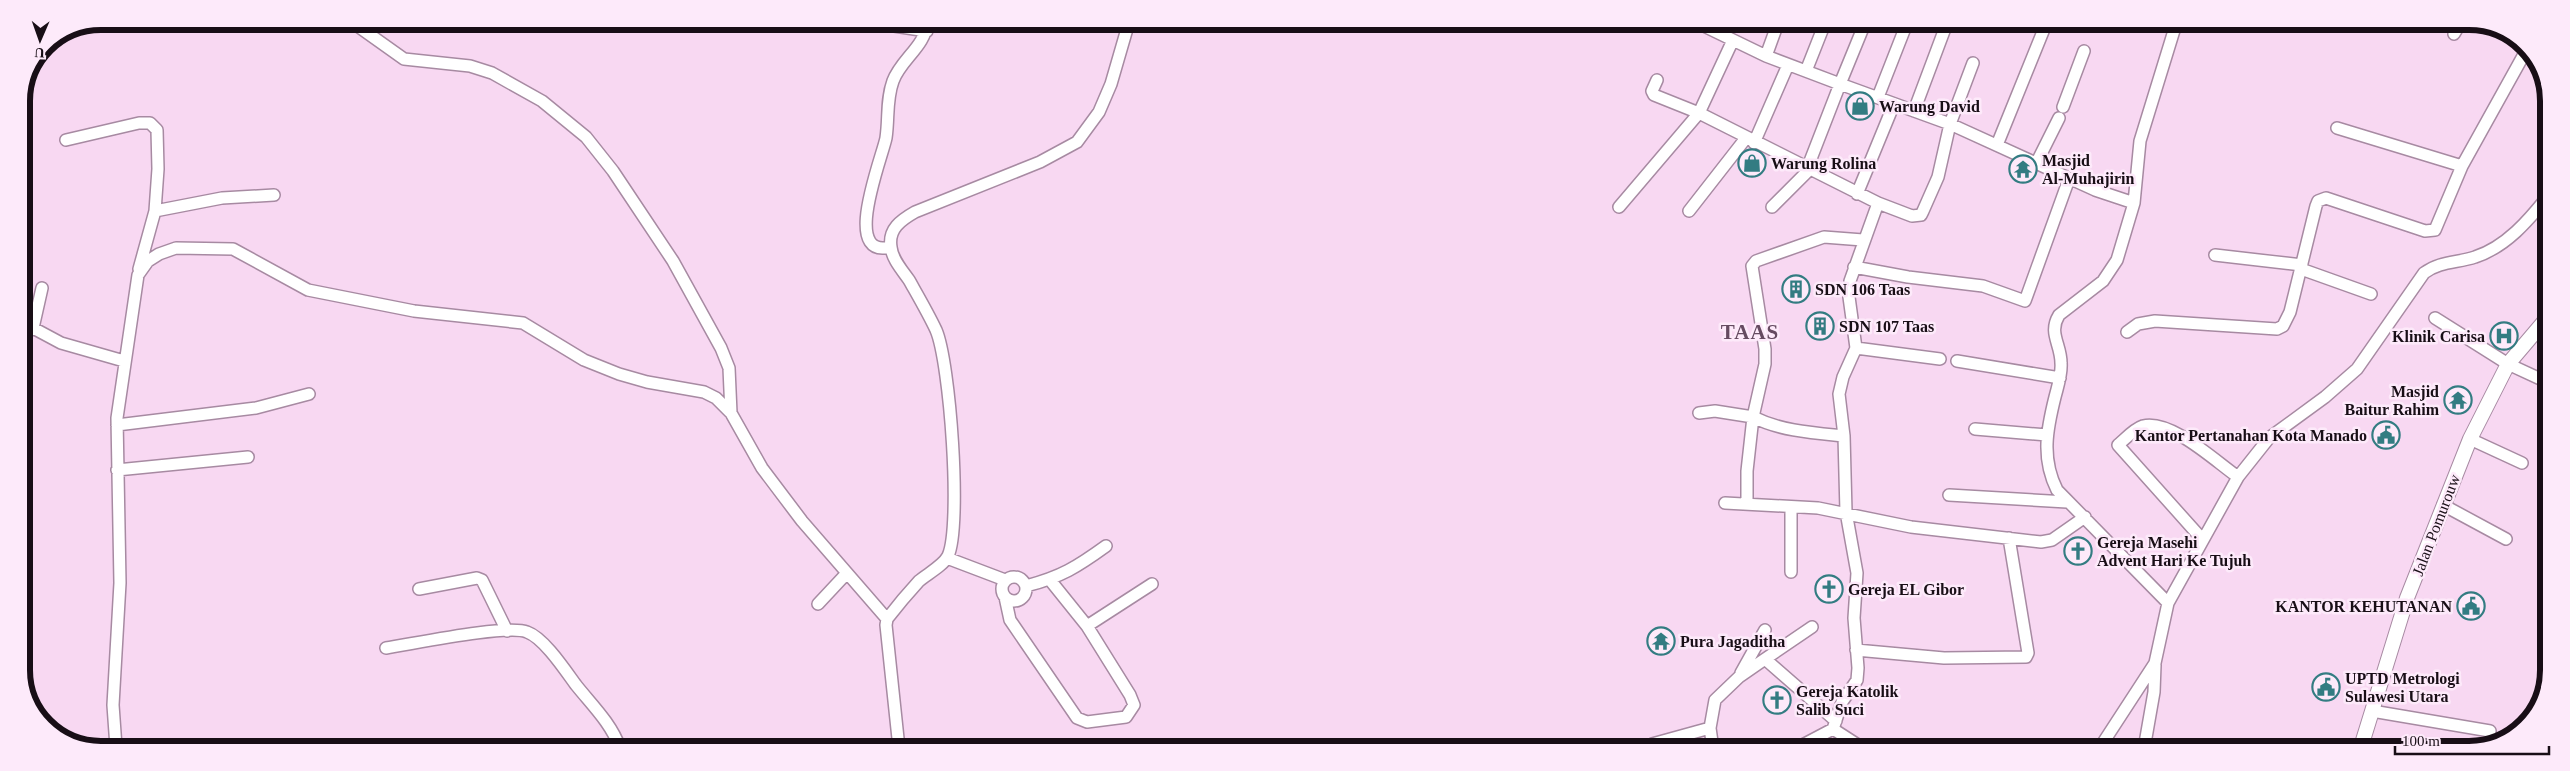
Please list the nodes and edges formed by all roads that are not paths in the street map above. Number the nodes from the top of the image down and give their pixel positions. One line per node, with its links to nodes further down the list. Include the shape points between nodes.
1 (363, 30): 68 (street, via 404,60 470,66 492,72 542,101 586,137 613,171 673,261 722,348 729,368)
2 (925, 30): 48 (street, via 894,78 888,95 886,136 868,208 868,237 876,248)
3 (1127, 30): 48 (street, via 1099,112 1077,142 1040,162 914,212 896,225 891,233)
4 (1712, 30): 14 (street)
5 (1723, 30): 14 (street)
6 (1775, 30): 18 (street)
7 (1821, 30): 22 (street)
8 (1862, 30): 24 (street)
9 (1904, 30): 25 (street)
10 (1944, 30): 27 (street)
11 (2044, 30): 33 (street)
12 (2174, 30): 40 (street, via 2140,141)
13 (2456, 30): 15 (street)
14 (1721, 34): 16 (street)
15 (2454, 34)
16 (1733, 40): 18 (street); 28 (street)
17 (2084, 51): 34 (street)
18 (1766, 56): 21 (street)
19 (2523, 56): 35 (street)
20 (1974, 63): 29 (street)
21 (1788, 64): 22 (street); 32 (street)
22 (1806, 71): 24 (street)
23 (1657, 80): 28 (street, via 1652,90 1654,95)
24 (1840, 84): 25 (street); 36 (street)
25 (1878, 97): 26 (street)
26 (1894, 104): 27 (street); 38 (street)
27 (1914, 111): 29 (street)
28 (1699, 112): 32 (street); 43 (street)
29 (1950, 124): 33 (street); 41 (street, via 1936,184 1921,215 1912,216)
30 (2337, 128): 35 (street)
31 (66, 140): 45 (street, via 139,122 153,125 159,142)
32 (1750, 140): 36 (street); 46 (street)
33 (1998, 145): 34 (street)
34 (2042, 165): 37 (street)
35 (2462, 166): 51 (street, via 2438,225 2432,231 2333,198 2318,201)
36 (1808, 169): 38 (street); 44 (street)
37 (2069, 179): 40 (street); 50 (street, via 2025,301 1967,284)
38 (1857, 194): 41 (street)
39 (274, 195): 45 (street, via 222,198)
40 (2134, 202): 65 (street, via 2122,246 2110,272 2054,322 2053,331 2061,362)
41 (1878, 203): 47 (street)
42 (2540, 206): 79 (street, via 2525,224 2496,247 2476,257 2432,267 2424,273 2357,369 2269,438)
43 (1618, 207)
44 (1772, 207)
45 (155, 211): 52 (street)
46 (1689, 211)
47 (1864, 240): 50 (street); 70 (street, via 1824,237 1792,247 1752,266 1765,349)
48 (890, 246): 92 (street, via 942,346 951,434 954,509)
49 (2215, 255): 51 (street)
50 (1854, 267): 60 (street, via 1849,297)
51 (2301, 267): 54 (street); 59 (street, via 2286,322 2277,328 2155,321 2138,324)
52 (138, 275): 62 (street); 68 (street, via 159,254 176,248 233,250 308,290 414,311 523,323 584,360 647,382 700,391 716,398)
53 (42, 288): 57 (street)
54 (2371, 294)
55 (2435, 318): 64 (street)
56 (2540, 326): 64 (main road, Jalan Pomurouw)
57 (33, 328): 58 (street); 62 (street, via 60,343)
58 (30, 330)
59 (2127, 332)
60 (1856, 348): 61 (street); 74 (street, via 1840,386)
61 (1940, 358)
62 (124, 361): 71 (street)
63 (1957, 361): 65 (street)
64 (2508, 364): 66 (street); 75 (main road, Jalan Pomurouw)
65 (2060, 378): 73 (street)
66 (2540, 379)
67 (309, 394): 71 (street, via 256,408)
68 (731, 413): 94 (street, via 762,468)
69 (1699, 413): 70 (street, via 1715,411)
70 (1753, 418): 74 (street, via 1798,431); 83 (street)
71 (117, 425): 78 (street)
72 (1975, 429): 73 (street)
73 (2047, 435): 81 (street, via 2045,449 2052,479)
74 (1844, 436): 86 (street)
75 (2470, 440): 77 (street); 84 (main road, Jalan Pomurouw)
76 (248, 457): 78 (street)
77 (2522, 463)
78 (116, 470): 117 (street, via 120,583 113,705)
79 (2238, 477): 89 (street); 89 (street, via 2188,440 2155,425 2141,426 2118,445)
80 (1949, 495): 81 (street)
81 (2067, 502): 87 (street)
82 (1725, 503): 83 (street)
83 (1747, 504): 85 (street)
84 (2443, 505): 90 (street); 113 (main road, Jalan Pomurouw, via 2407,598)
85 (1792, 506): 86 (street); 93 (street)
86 (1846, 512): 88 (street, via 1911,527); 109 (street, via 1857,574)
87 (2084, 517): 88 (street, via 2052,540 2041,542); 101 (street)
88 (2009, 538): 109 (street, via 2027,656 1944,658)
89 (2202, 538): 101 (street)
90 (2506, 539)
91 (1106, 546): 96 (street, via 1070,571)
92 (947, 558): 95 (street); 103 (street, via 920,580)
93 (1791, 572)
94 (847, 573): 102 (street); 103 (street)
95 (1005, 580): 98 (street, via 1017,577); 100 (street, via 1002,592)
96 (1050, 580): 98 (street); 104 (street)
97 (1152, 584): 104 (street)
98 (1026, 586): 100 (street, via 1026,592 1017,600)
99 (419, 589): 106 (street, via 477,578 482,580)
100 (1005, 597): 104 (street, via 1010,620 1077,718 1087,722 1126,717 1134,705 1130,695)
101 (2168, 602): 111 (street)
102 (818, 604)
103 (887, 619): 119 (street)
104 (1088, 626)
105 (1812, 627): 110 (street)
106 (507, 630): 108 (street); 118 (street, via 519,630 536,637 604,718)
107 (1766, 630): 112 (street)
108 (386, 648)
109 (1856, 650): 114 (street, via 1857,680 1842,702)
110 (1765, 659): 112 (street); 114 (street)
111 (2155, 664): 124 (street); 125 (street)
112 (1739, 677): 115 (street, via 1715,700)
113 (2372, 711): 116 (street); 126 (main road, Jalan Pomurouw)
114 (1834, 725): 122 (street); 123 (street)
115 (1710, 728): 120 (street); 121 (street)
116 (2490, 731)
117 (116, 741)
118 (616, 741)
119 (898, 741)
120 (1663, 741)
121 (1712, 741)
122 (1808, 741)
123 (1854, 741)
124 (2105, 741)
125 (2145, 741)
126 (2363, 741)

